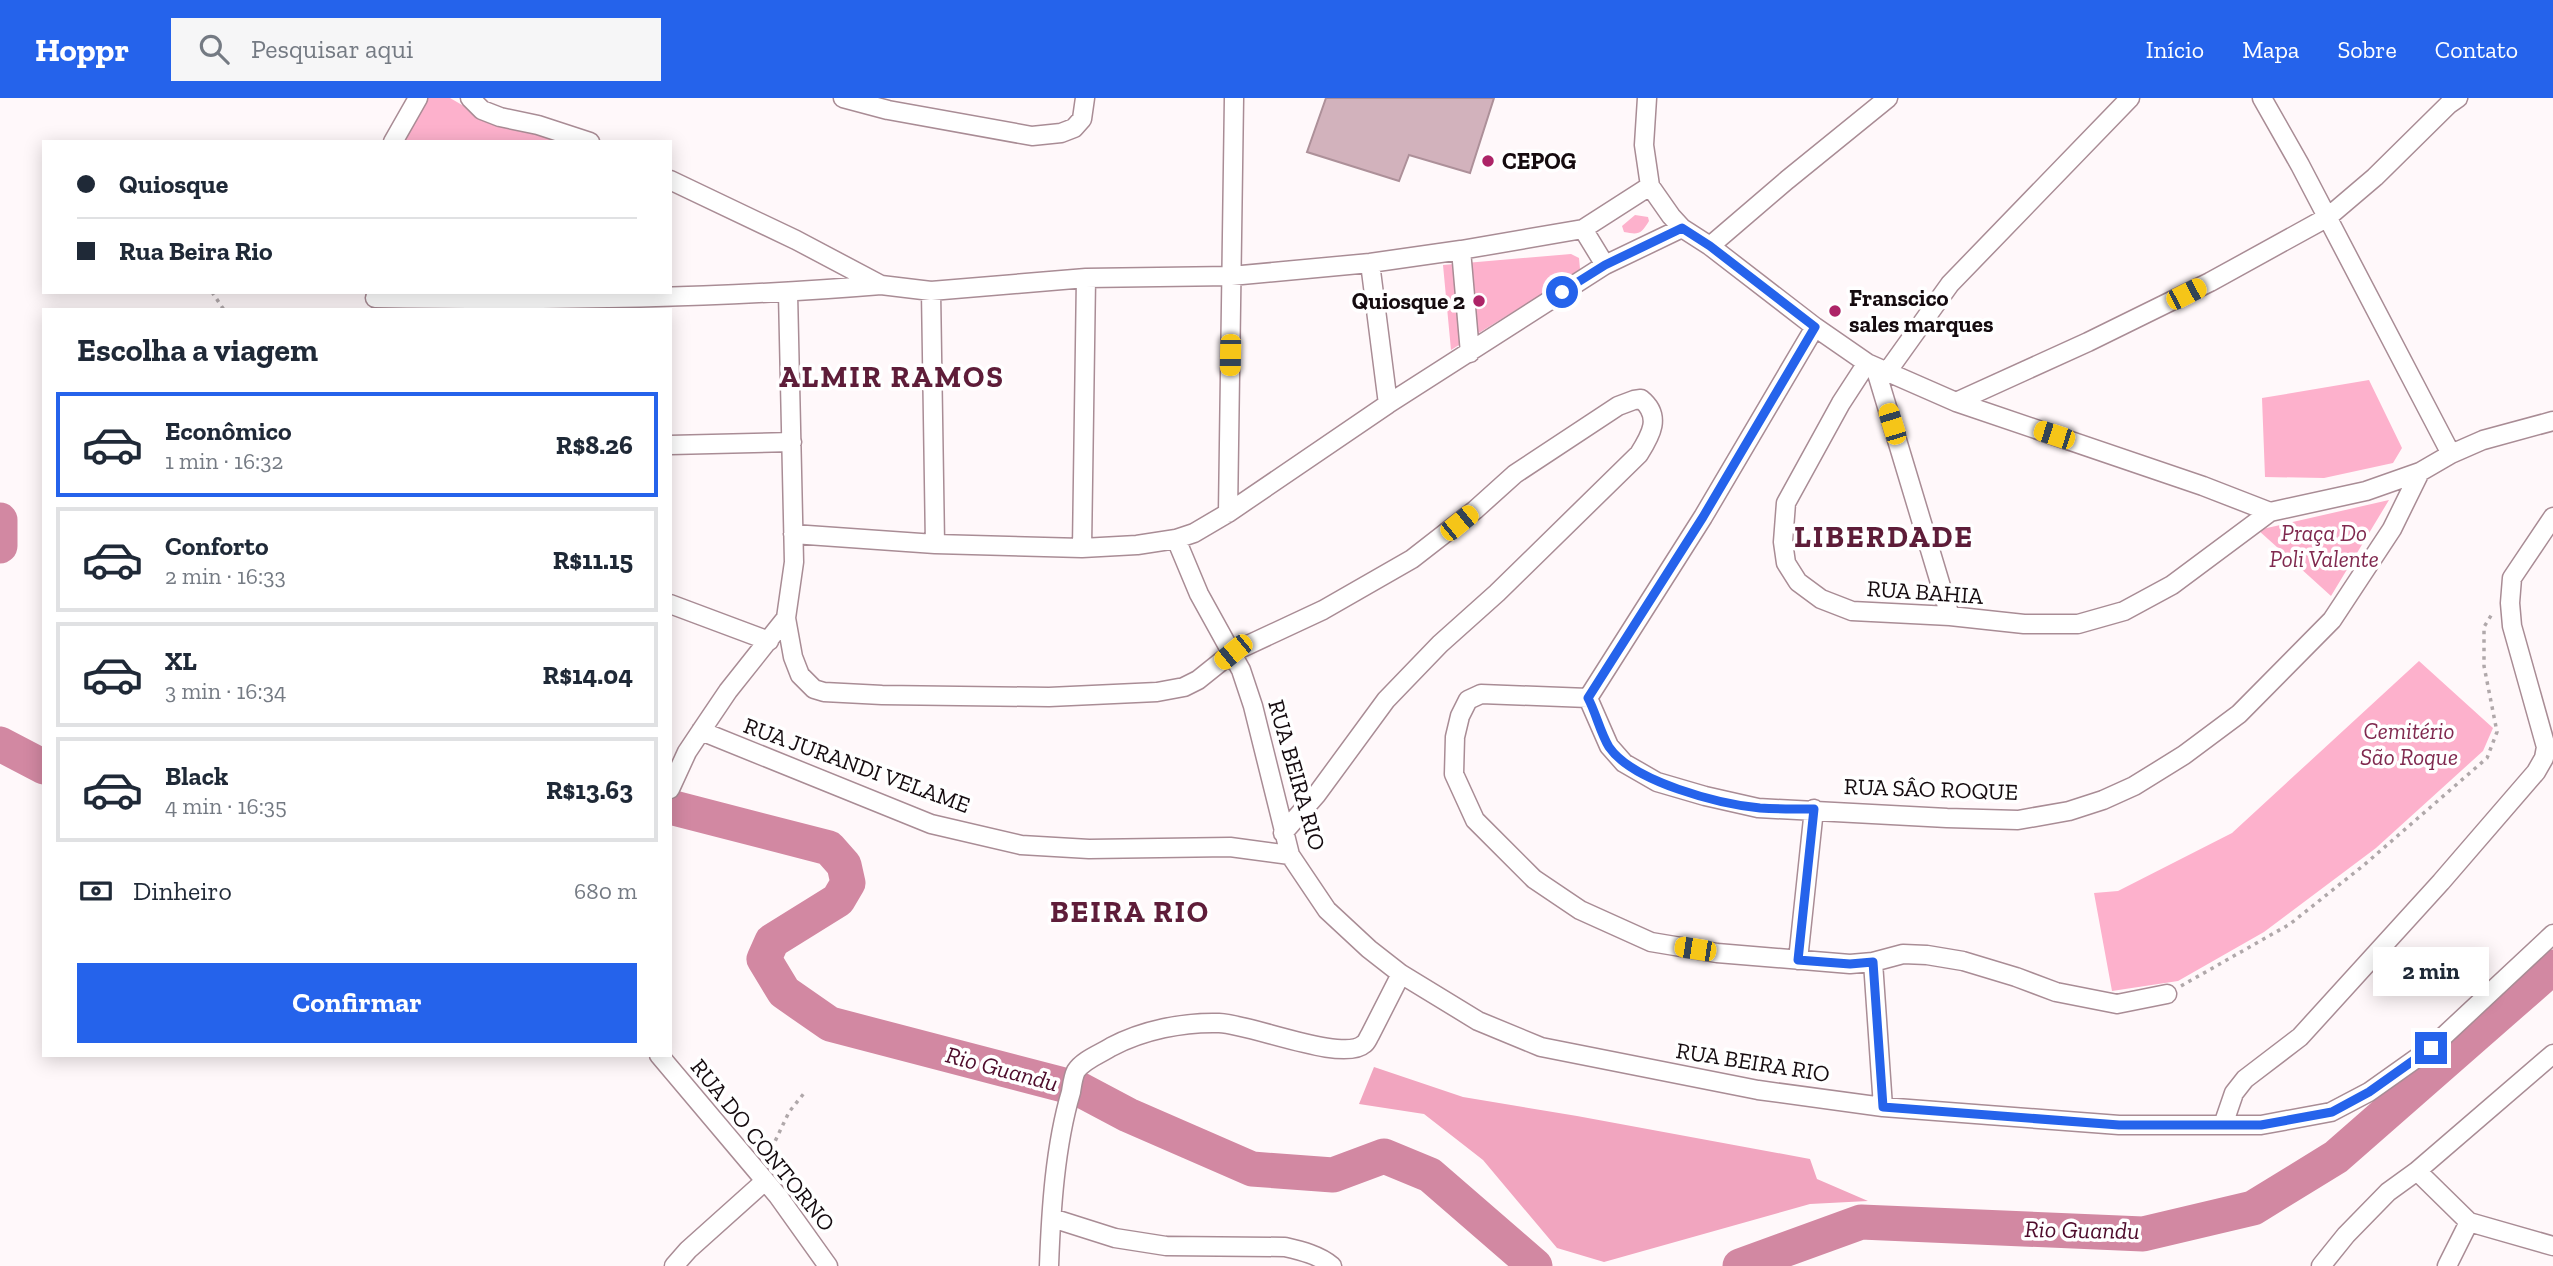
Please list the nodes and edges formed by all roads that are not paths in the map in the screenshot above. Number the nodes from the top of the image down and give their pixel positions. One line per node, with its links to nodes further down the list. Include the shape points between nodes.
1 (418, 98): 11 (street)
2 (470, 98): 12 (street, via 482,110 500,117)
3 (843, 98): 4 (street, via 1032,136 1074,128 1082,119)
4 (1085, 98)
5 (1234, 98): 22 (street)
6 (1647, 98): 14 (street, via 1644,145)
7 (1888, 98): 18 (street)
8 (2130, 98): 30 (street, RUA BAHIA)
9 (2262, 98): 15 (street)
10 (2458, 98): 15 (street)
11 (394, 140)
12 (584, 140)
13 (672, 181): 24 (street)
14 (1650, 186): 16 (street); 17 (street)
15 (2328, 217): 31 (street, via 2186,294); 36 (street)
16 (1682, 228): 18 (street); 21 (street)
17 (1583, 229): 19 (street); 21 (street)
18 (1710, 246): 28 (street)
19 (1461, 250): 20 (street); 29 (street)
20 (1370, 263): 22 (street); 32 (street)
21 (1605, 265): 29 (street)
22 (1231, 276): 23 (street); 39 (street)
23 (1086, 278): 25 (street); 44 (street)
24 (881, 285): 25 (street); 26 (street)
25 (931, 291): 43 (street)
26 (788, 293): 27 (street, via 530,301); 34 (street)
27 (375, 300)
28 (1815, 327): 30 (street); 50 (street, via 1703,517)
29 (1470, 353): 32 (street)
30 (1876, 367): 31 (street); 46 (street); 46 (street, RUA BAHIA, via 1841,403 1786,503 1786,563 1807,589 1852,611)
31 (1956, 402): 38 (street)
32 (1388, 404): 39 (street)
33 (2553, 421): 36 (street)
34 (792, 442): 35 (street); 41 (street)
35 (672, 445)
36 (2451, 454): 37 (street)
37 (2420, 472): 38 (street, via 2366,491); 53 (street, RUA SÂO ROQUE, via 2392,529 2332,620 2239,714 2134,786 2069,811 2018,820)
38 (2270, 512): 46 (street, RUA BAHIA, via 2172,585 2124,611 2078,624)
39 (1228, 513): 42 (street)
40 (2553, 517): 64 (street, via 2512,578 2510,603 2512,626 2546,747 2544,758 2336,1000 2300,1037 2245,1079 2234,1093)
41 (793, 534): 43 (street); 47 (street)
42 (1176, 539): 44 (street); 49 (street, RUA BEIRA RIO, via 1199,594)
43 (935, 544): 44 (street)
44 (1082, 548)
45 (672, 605): 48 (street)
46 (1950, 616)
47 (786, 618): 48 (street); 49 (street, via 800,675 814,690 837,693 1049,697 1157,692 1198,680)
48 (769, 640): 51 (street)
49 (1233, 652): 54 (street, RUA BEIRA RIO, via 1253,706); 54 (street, via 1323,610 1412,559 1515,474 1619,406 1641,399 1647,404 1654,420 1639,454 1386,700)
50 (1588, 698): 53 (street, RUA SÂO ROQUE, via 1609,746 1624,763 1657,782 1758,808); 57 (street, via 1504,693 1481,694 1468,701 1455,737 1454,775 1475,820 1534,878 1580,910 1651,942)
51 (701, 731): 52 (street); 55 (street, RUA JURANDI VELAME, via 932,824 1021,845 1230,847)
52 (672, 786)
53 (1814, 809): 57 (street)
54 (1283, 833): 55 (street, RUA BEIRA RIO)
55 (1290, 855): 59 (street, RUA BEIRA RIO, via 1327,910)
56 (2553, 934): 64 (street, RUA BEIRA RIO, via 2431,1048 2369,1092 2332,1112 2261,1125)
57 (1798, 960): 58 (street)
58 (1873, 962): 60 (street, via 1903,954 1963,961 2056,992 2117,1004); 63 (street)
59 (1401, 974): 63 (street, RUA BEIRA RIO, via 1478,1021 1541,1047 1758,1090); 67 (street, via 1370,1035 1353,1049 1321,1048 1248,1027 1187,1024 1144,1033 1088,1060 1077,1071 1063,1118)
60 (2167, 994)
61 (2553, 1054): 65 (street)
62 (661, 1057): 66 (street, RUA DO CONTORNO)
63 (1883, 1107): 64 (street, RUA BEIRA RIO, via 2119,1125)
64 (2223, 1125)
65 (2417, 1171): 68 (street); 74 (street, via 2388,1192)
66 (762, 1178): 70 (street); 71 (street, RUA DO CONTORNO)
67 (1052, 1218): 72 (street); 73 (street, via 1115,1238 1166,1246 1285,1247)
68 (2469, 1222): 69 (street); 75 (street)
69 (2553, 1247)
70 (674, 1266)
71 (828, 1266)
72 (1049, 1266)
73 (1332, 1266)
74 (2321, 1266)
75 (2446, 1266)

